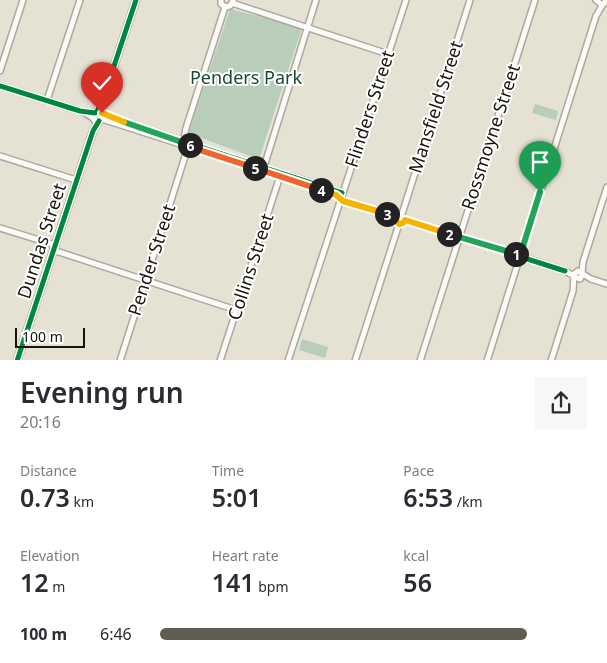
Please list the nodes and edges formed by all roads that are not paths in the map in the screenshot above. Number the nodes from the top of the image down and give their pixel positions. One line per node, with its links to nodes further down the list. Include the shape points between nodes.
1 (24, 0): 16 (street)
2 (80, 0): 18 (street)
3 (136, 0): 19 (street, Dundas Street)
4 (221, 0): 12 (street)
5 (316, 0): 14 (street)
6 (406, 0): 15 (street, Flinders Street)
7 (470, 0): 28 (street, Mansfield Street)
8 (535, 0): 33 (street, Rossmoyne Street)
9 (233, 1): 12 (street); 14 (street)
10 (596, 1): 11 (street); 13 (street)
11 (605, 3): 13 (street)
12 (225, 7): 20 (street)
13 (596, 16): 35 (street)
14 (307, 27): 15 (street); 23 (street)
15 (388, 54): 27 (street, Flinders Street)
16 (0, 71)
17 (0, 86): 18 (street)
18 (47, 100): 19 (street)
19 (98, 116): 20 (street); 25 (street, Dundas Street)
20 (181, 142): 21 (street)
21 (189, 146): 23 (street); 37 (street, Pender Street)
22 (0, 156): 25 (street)
23 (264, 169): 24 (street)
24 (281, 175): 27 (street); 39 (street, Collins Street)
25 (76, 180): 34 (street, Dundas Street)
26 (607, 187): 36 (street)
27 (342, 195): 29 (street, via 343,201); 43 (street, Flinders Street)
28 (402, 214): 29 (street); 30 (street)
29 (396, 218): 31 (street)
30 (405, 220): 31 (street); 33 (street)
31 (399, 224): 44 (street)
32 (0, 228): 34 (street)
33 (460, 238): 35 (street); 45 (street, Rossmoyne Street)
34 (54, 248): 37 (street); 40 (street, Dundas Street)
35 (520, 256): 36 (street); 46 (street)
36 (579, 275): 38 (street); 47 (street)
37 (146, 280): 39 (street); 41 (street, Pender Street)
38 (607, 284)
39 (236, 310): 42 (street, Collins Street)
40 (17, 360)
41 (120, 360)
42 (220, 360)
43 (288, 360)
44 (355, 360)
45 (420, 360)
46 (487, 360)
47 (551, 360)

